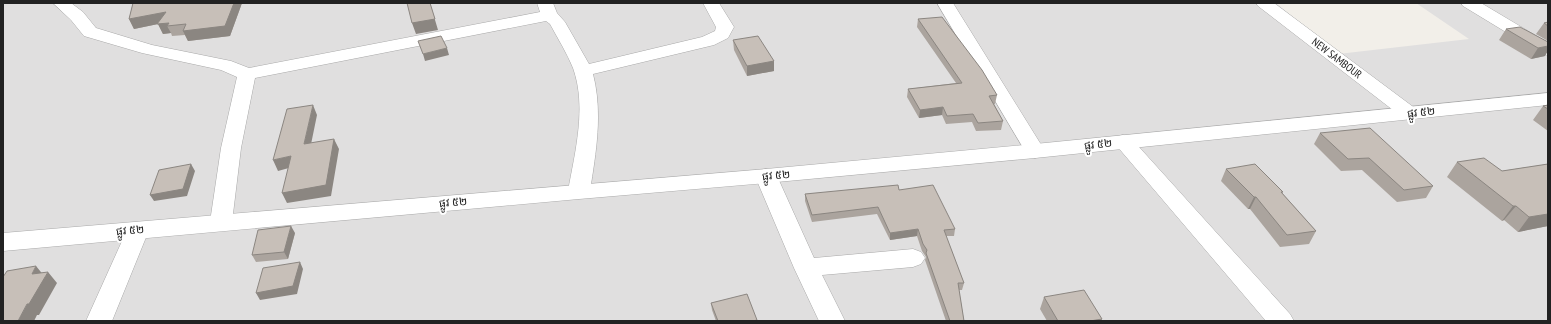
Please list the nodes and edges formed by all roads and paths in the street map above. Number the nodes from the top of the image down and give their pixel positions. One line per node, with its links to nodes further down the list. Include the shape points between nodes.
1 (61, 3): 9 (street, via 77,16 90,32 148,49 225,65)
2 (711, 3): 8 (street, via 725,27 718,37)
3 (945, 3): 13 (street)
4 (1264, 3): 11 (street, NEW SAMBOUR)
5 (1469, 3): 7 (street)
6 (548, 9): 8 (street); 9 (street)
7 (1548, 50)
8 (583, 71): 15 (street, via 589,104)
9 (247, 74): 16 (street, via 231,148)
10 (1548, 99): 11 (street, ផ្លូវ ៥២)
11 (1409, 113): 12 (street, ផ្លូវ ៥២)
12 (1123, 141): 13 (street, ផ្លូវ ៥២); 23 (street)
13 (1035, 151): 14 (street, ផ្លូវ ៥២)
14 (766, 176): 15 (street, ផ្លូវ ៥២); 20 (street)
15 (579, 191): 16 (street, ផ្លូវ ៥២)
16 (221, 222): 17 (street, ផ្លូវ ៥២)
17 (138, 230): 18 (street, ផ្លូវ ៥២); 21 (street)
18 (3, 242)
19 (913, 258): 20 (street)
20 (806, 268): 22 (street)
21 (99, 321)
22 (832, 321)
23 (1281, 321)

